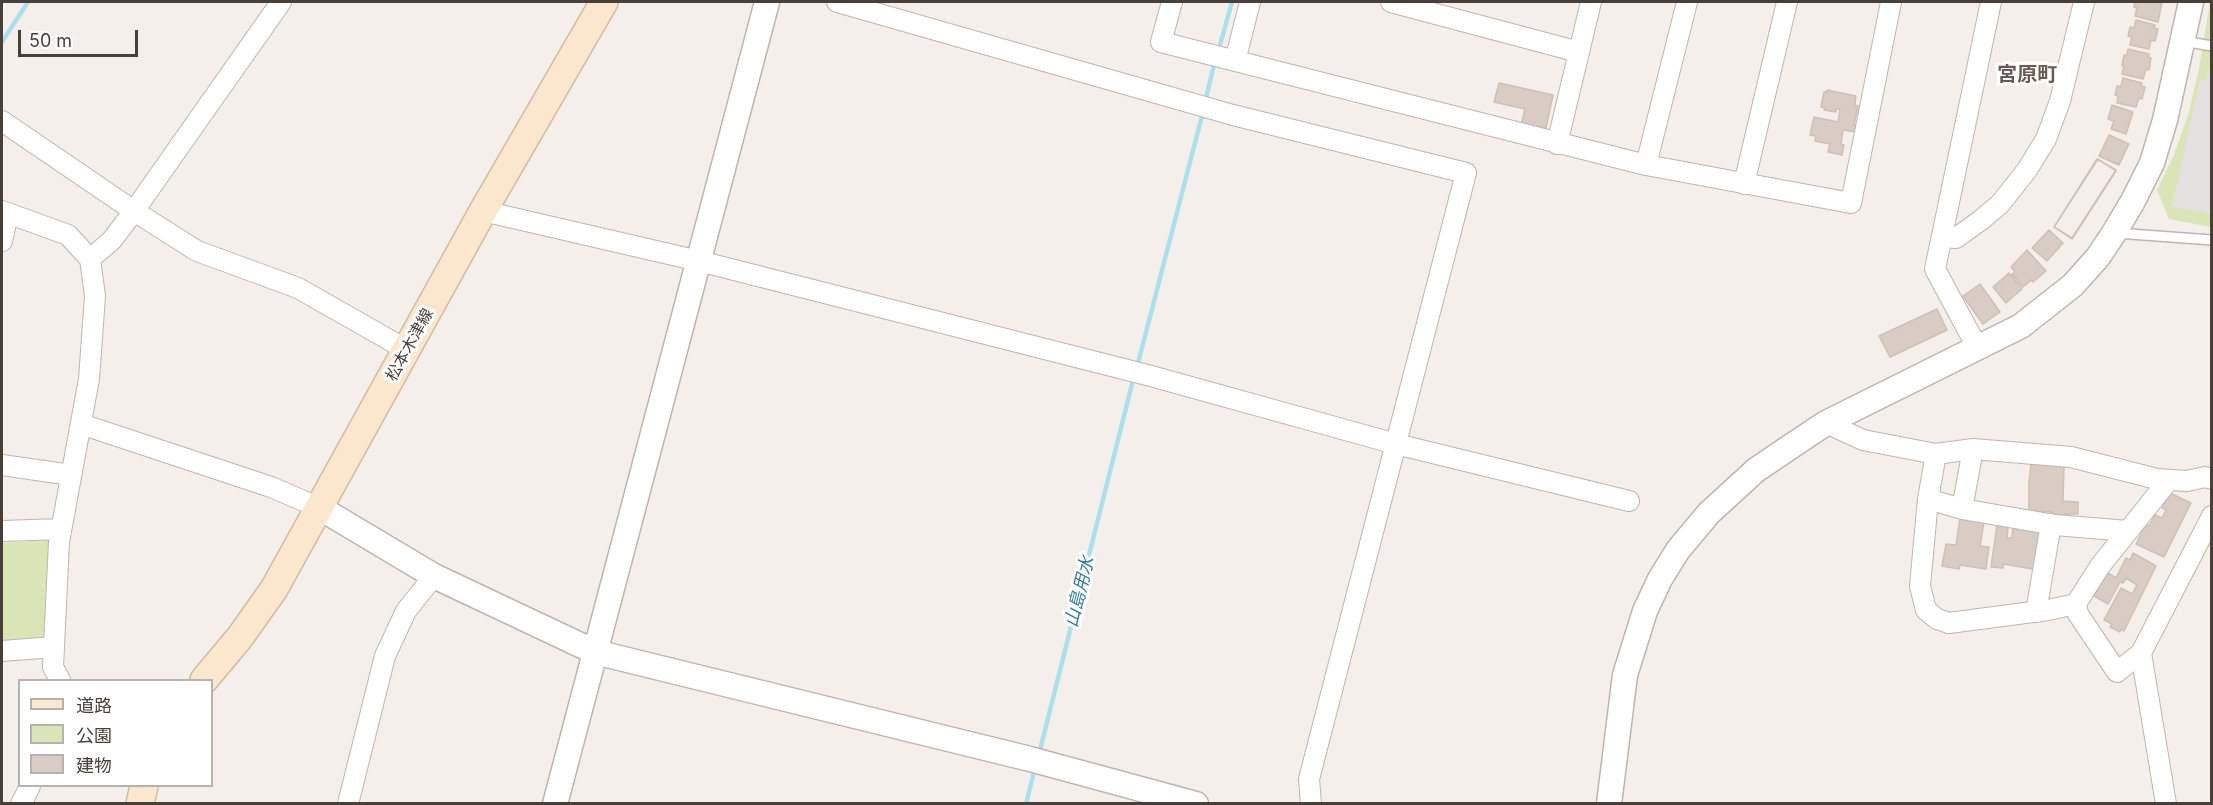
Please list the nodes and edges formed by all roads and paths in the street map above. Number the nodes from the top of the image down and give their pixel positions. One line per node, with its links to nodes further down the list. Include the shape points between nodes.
1 (281, 2): 25 (street)
2 (604, 2): 23 (main road, 松本木津線)
3 (767, 2): 31 (street)
4 (837, 2): 36 (street, via 1233,115 1466,173)
5 (1172, 2): 18 (street, via 1161,42)
6 (1250, 2): 18 (street)
7 (1391, 2): 17 (street)
8 (1592, 2): 17 (street)
9 (1687, 2): 21 (street)
10 (1787, 2): 22 (street)
11 (1891, 2): 22 (street, via 1851,203)
12 (1990, 2): 27 (street)
13 (2084, 2): 27 (street, via 2060,101 2046,139 2000,204 1956,238)
14 (2191, 2): 15 (street)
15 (2183, 41): 16 (lane); 26 (street, via 2152,163)
16 (2211, 46)
17 (1579, 52): 20 (street)
18 (1235, 61): 20 (street)
19 (2, 122): 25 (street)
20 (1557, 144): 21 (street)
21 (1646, 165): 22 (street)
22 (1744, 184)
23 (483, 211): 31 (street); 33 (main road, 松本木津線)
24 (5, 212): 29 (street); 30 (street, via 68,234)
25 (134, 212): 30 (street, via 112,240); 33 (street, via 197,251 298,288)
26 (2114, 233): 28 (lane); 32 (street, via 2073,285 2021,326)
27 (1942, 237): 32 (street, via 1935,269)
28 (2211, 240)
29 (2, 241)
30 (90, 259): 35 (street, via 94,332)
31 (699, 261): 36 (street, via 1151,376); 57 (street)
32 (1978, 349): 34 (street)
33 (407, 350): 45 (main road, 松本木津線)
34 (1826, 423): 38 (street, via 1863,440); 69 (street, via 1756,470 1717,506 1678,550 1660,579 1624,675)
35 (81, 424): 40 (street); 45 (street, via 271,487)
36 (1396, 444): 44 (street); 68 (street, via 1309,779)
37 (1972, 449): 38 (street); 42 (street, via 2071,457); 46 (street)
38 (1936, 454): 43 (street)
39 (2, 465): 40 (street)
40 (71, 475): 49 (street)
41 (2211, 479): 42 (street)
42 (2168, 481): 51 (street)
43 (1928, 499): 46 (street); 54 (street, via 1920,586 1926,610 1949,623)
44 (1629, 501)
45 (320, 508): 52 (street); 60 (main road, 松本木津線, via 274,589)
46 (1962, 509): 48 (street)
47 (2210, 521): 58 (street)
48 (2051, 524): 51 (street); 54 (street)
49 (61, 529): 50 (street); 55 (street)
50 (2, 531)
51 (2128, 531): 53 (street)
52 (434, 576): 57 (street); 65 (street, via 406,611 386,656)
53 (2076, 604): 54 (street); 58 (street, via 2078,614 2117,672)
54 (2036, 612)
55 (54, 647): 56 (street); 59 (street, via 53,667)
56 (2, 651)
57 (595, 652): 66 (street); 67 (street, via 1037,760)
58 (2141, 653): 70 (street)
59 (59, 679)
60 (206, 679)
61 (30, 787): 63 (street)
62 (144, 787): 64 (main road)
63 (21, 804)
64 (140, 804)
65 (348, 804)
66 (555, 804)
67 (1196, 804)
68 (1311, 804)
69 (1609, 804)
70 (2166, 804)

